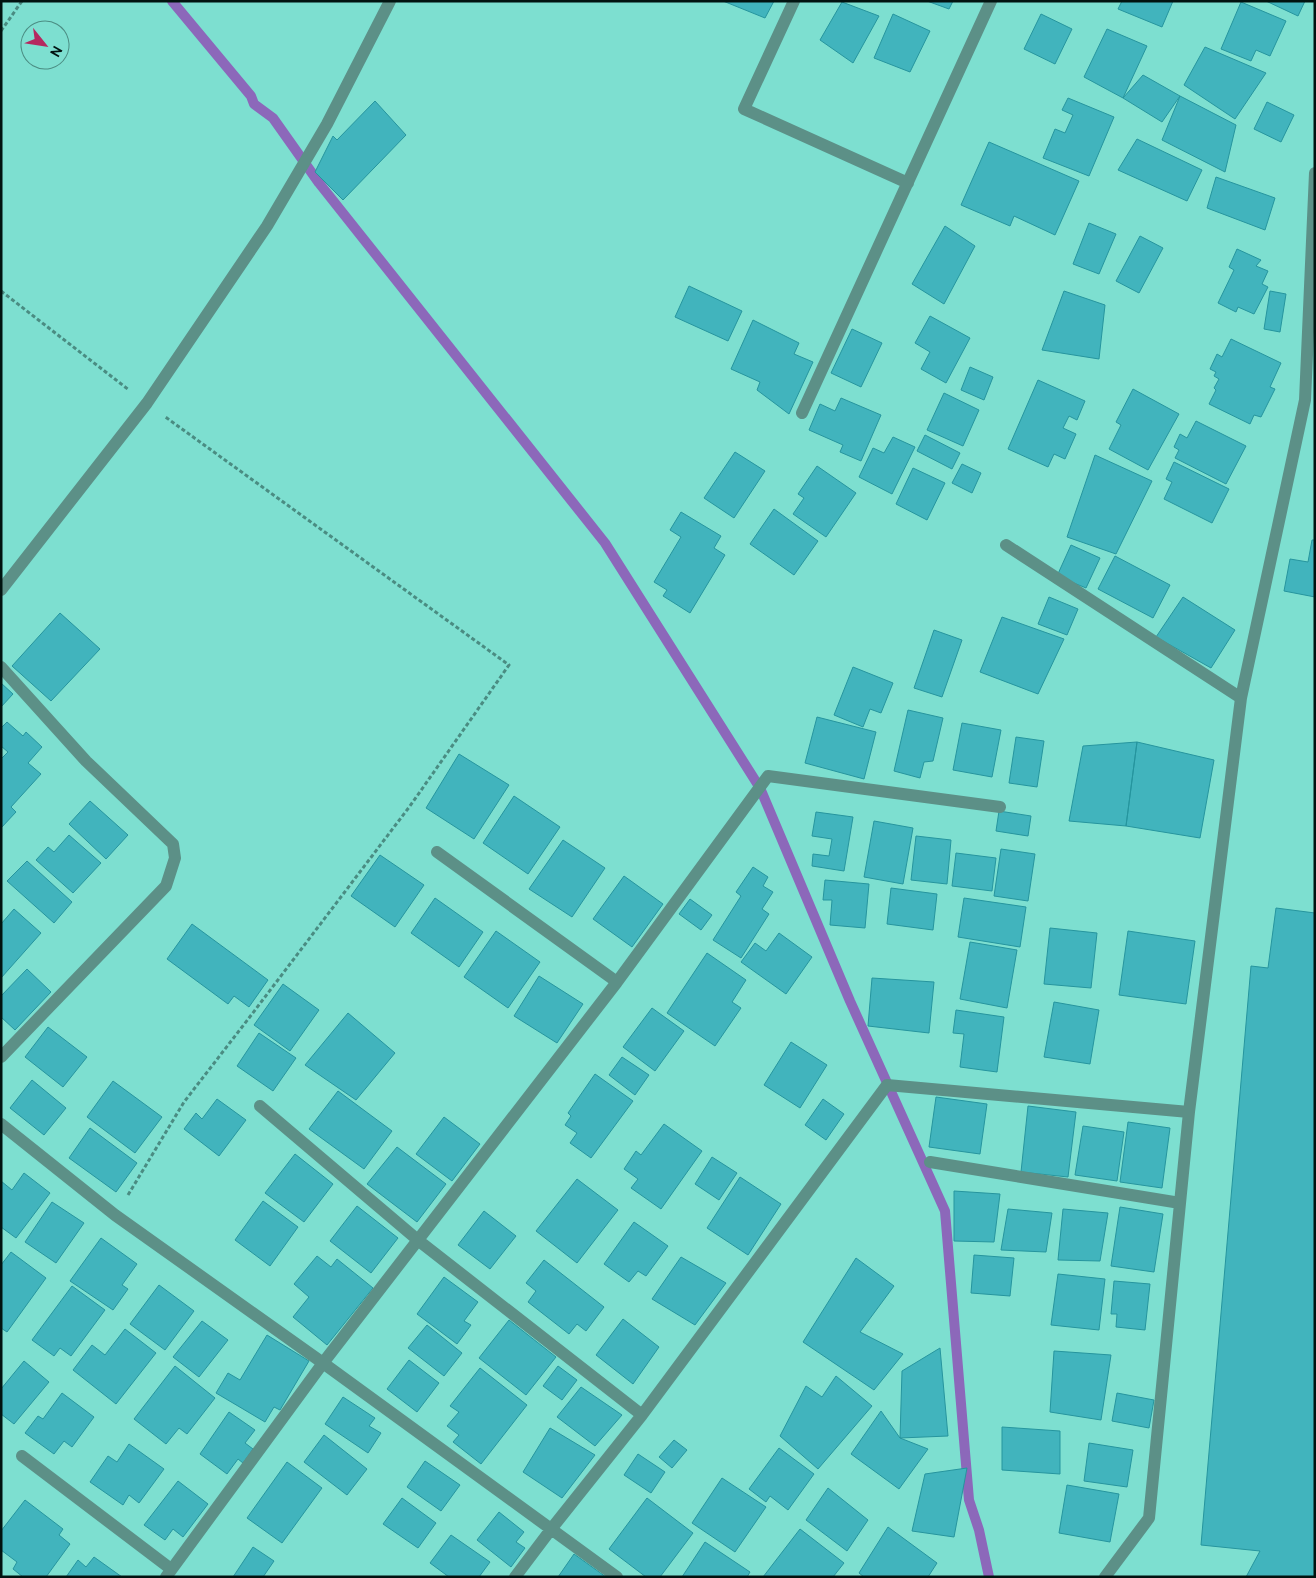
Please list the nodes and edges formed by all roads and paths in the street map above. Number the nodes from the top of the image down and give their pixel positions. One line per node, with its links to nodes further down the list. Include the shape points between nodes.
1 (22, 1): 5 (path)
2 (390, 1): 9 (street, via 327,124 267,226)
3 (794, 1): 7 (street, via 744,109)
4 (992, 1): 7 (street)
5 (1, 31)
6 (1315, 173): 14 (street, via 1304,400)
7 (908, 183): 10 (street)
8 (1, 291): 9 (path)
9 (147, 403): 12 (street); 24 (path, via 509,665 410,806 184,1102)
10 (802, 413)
11 (1006, 545): 14 (street)
12 (1, 590)
13 (1, 667): 18 (street, via 86,761 173,844 175,858 166,886)
14 (1241, 698): 20 (street)
15 (1000, 807): 17 (street, via 768,776)
16 (437, 852): 17 (street)
17 (617, 982): 25 (street)
18 (1, 1057)
19 (260, 1106): 25 (street)
20 (1188, 1112): 23 (street); 27 (street, via 887,1085)
21 (1, 1124): 24 (street)
22 (930, 1162): 23 (street)
23 (1180, 1203): 33 (street, via 1149,1518)
24 (115, 1215): 26 (street)
25 (419, 1241): 26 (street); 27 (street)
26 (323, 1363): 29 (street); 30 (street)
27 (642, 1415): 29 (street)
28 (22, 1456): 30 (street)
29 (552, 1528): 31 (street); 32 (street)
30 (168, 1573)
31 (515, 1577)
32 (618, 1577)
33 (1105, 1577)

